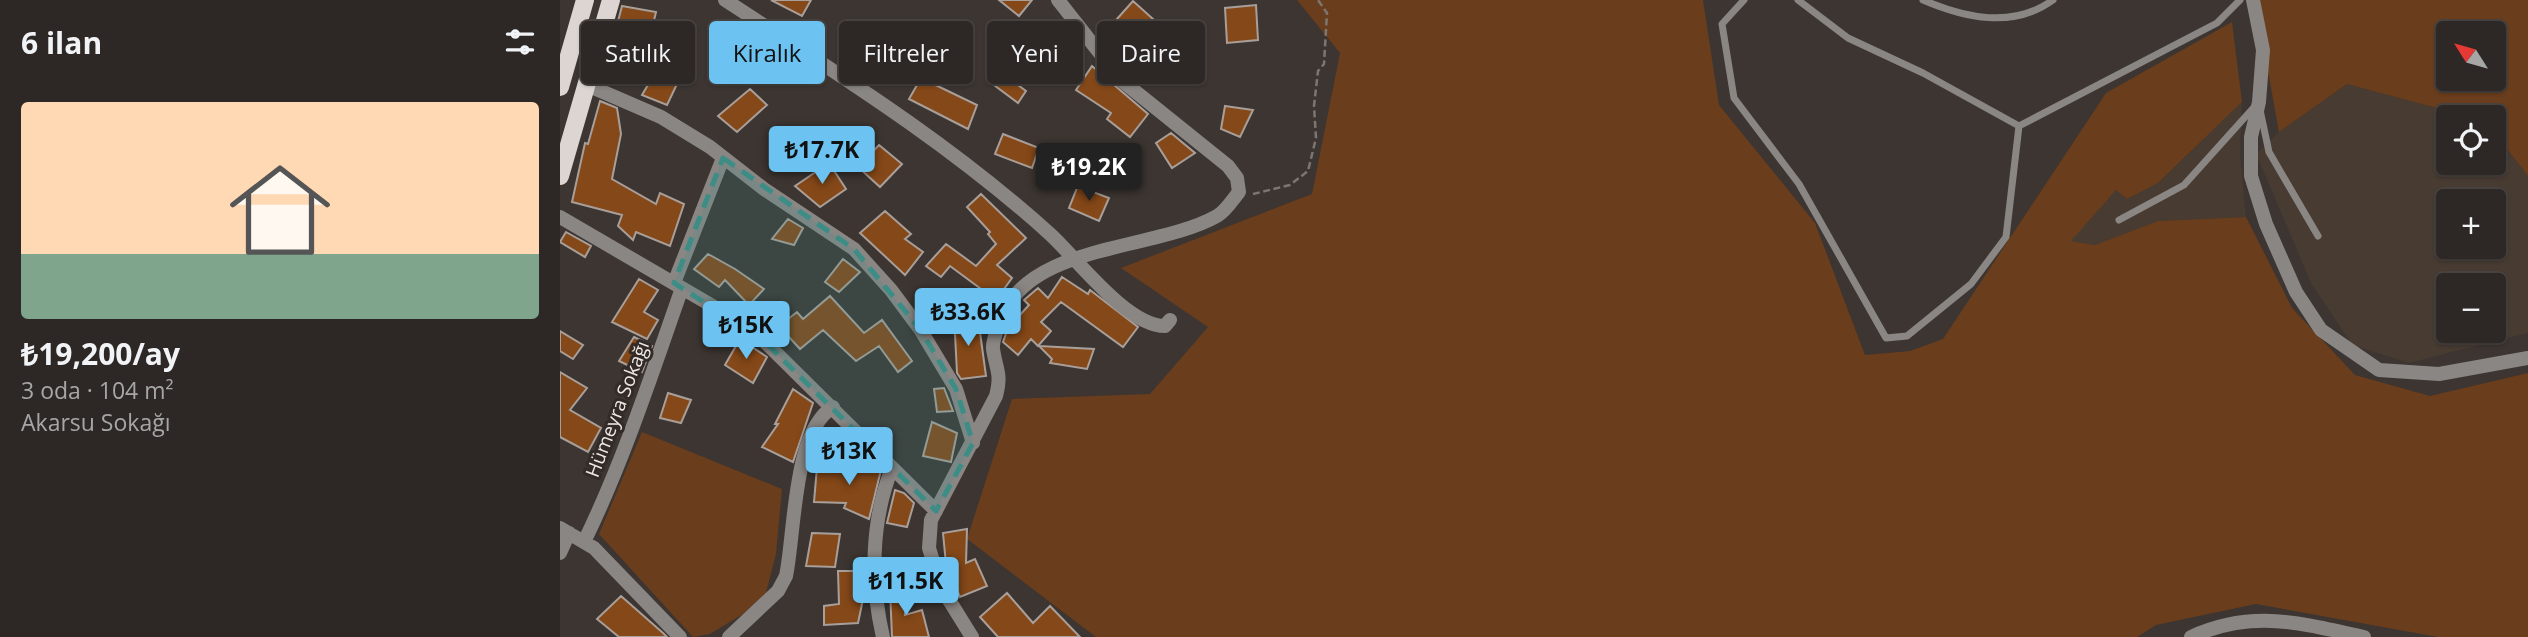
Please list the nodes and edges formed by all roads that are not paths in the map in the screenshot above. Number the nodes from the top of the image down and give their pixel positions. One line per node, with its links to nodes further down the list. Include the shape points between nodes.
1 (585, 0): 11 (main road)
2 (611, 0): 12 (main road)
3 (725, 0): 21 (street, via 915,127)
4 (1058, 0): 21 (street, via 1121,80 1228,166 1237,178 1239,192 1219,215)
5 (1744, 0): 15 (lane, via 1721,24 1734,98 1799,184 1885,338 1907,335 1971,284 2006,237)
6 (1798, 0): 15 (lane, via 1848,38)
7 (1923, 0): 8 (lane, via 1955,14 2007,19 2036,12)
8 (2053, 0)
9 (2240, 0): 15 (lane, via 2217,23)
10 (2253, 0): 13 (street, via 2263,50)
11 (561, 83): 12 (main road)
12 (587, 85): 14 (main road); 16 (street, via 661,117)
13 (2259, 102): 19 (lane, via 2183,185); 20 (lane, via 2269,152); 24 (street, via 2250,137 2250,176 2296,292 2321,330 2378,370 2439,374)
14 (568, 117): 17 (main road)
15 (2019, 126)
16 (723, 158): 22 (street, Hümeyra Sokağı); 26 (street, via 854,249 891,290 956,389)
17 (560, 176)
18 (560, 217): 22 (street)
19 (2119, 220)
20 (2318, 236)
21 (1076, 260): 23 (street, via 1139,318 1155,326 1165,326); 26 (street, via 1027,280 1013,294 992,347 1001,377 996,396)
22 (678, 286): 25 (street, via 764,341); 30 (street, Hümeyra Sokağı, via 642,403)
23 (1170, 320)
24 (2528, 358)
25 (833, 407): 27 (street); 33 (street, via 821,415 808,444 786,576 778,591)
26 (972, 443): 28 (street)
27 (892, 468): 28 (street); 34 (street, via 874,531)
28 (936, 511): 35 (street, via 930,534 933,561 941,587)
29 (564, 530): 30 (street); 31 (street)
30 (583, 542): 32 (street)
31 (560, 553)
32 (680, 637)
33 (729, 637)
34 (883, 637)
35 (972, 637)
36 (2191, 637): 37 (street, via 2245,620 2286,619)
37 (2364, 637)

